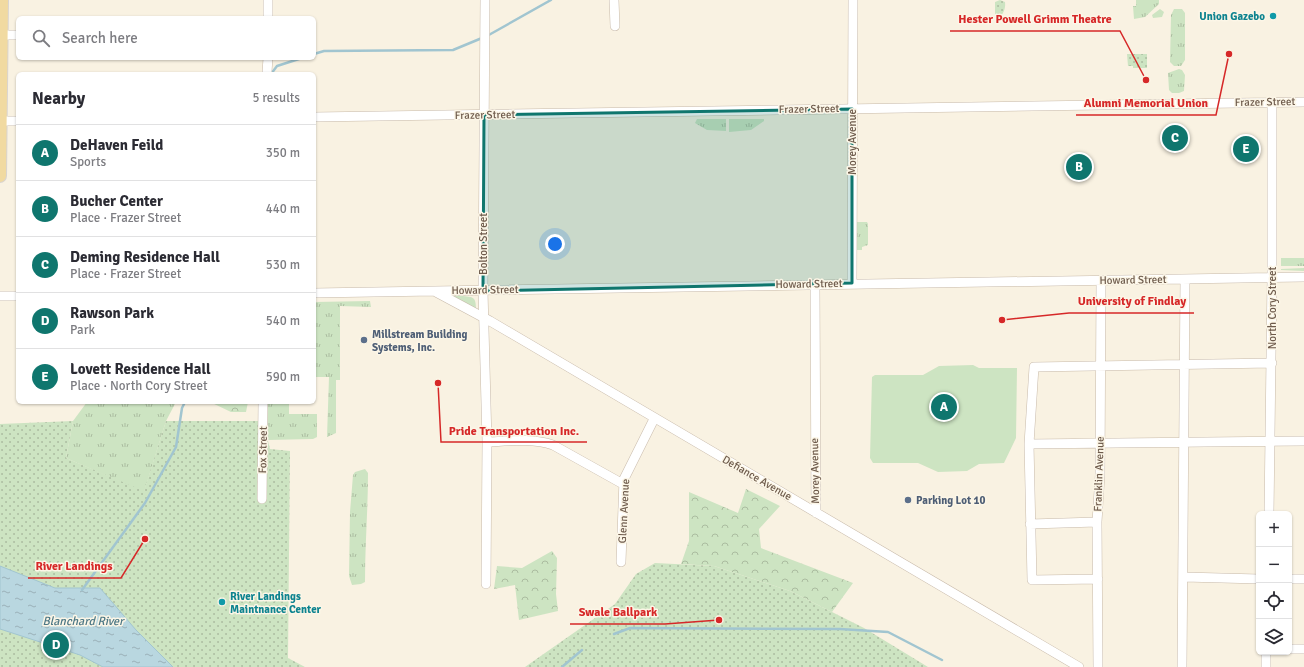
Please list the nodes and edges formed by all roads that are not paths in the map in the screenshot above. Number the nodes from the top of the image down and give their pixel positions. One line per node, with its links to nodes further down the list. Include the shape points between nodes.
1 (2, 0): 8 (main road)
2 (268, 0): 6 (street)
3 (485, 0): 15 (street, Bolton Street)
4 (614, 0): 7 (street)
5 (853, 0): 14 (street, Morey Avenue)
6 (268, 16)
7 (615, 26)
8 (1, 35): 9 (street); 17 (main road)
9 (16, 35)
10 (268, 60): 11 (street)
11 (267, 72)
12 (1272, 102): 13 (street, Frazer Street); 14 (street, Frazer Street); 21 (street, North Cory Street)
13 (1304, 102)
14 (852, 108): 15 (street, Frazer Street); 24 (street, Morey Avenue)
15 (484, 115): 16 (street, Frazer Street); 27 (street, Bolton Street)
16 (316, 117)
17 (1, 121): 18 (street); 19 (main road)
18 (16, 121)
19 (0, 176)
20 (1304, 277): 21 (street, Howard Street)
21 (1272, 278): 22 (street, Howard Street); 32 (street, North Cory Street)
22 (1185, 279): 23 (street, Howard Street); 33 (street)
23 (1101, 280): 24 (street, Howard Street); 34 (street, Franklin Avenue)
24 (852, 283): 25 (street, Howard Street)
25 (815, 284): 27 (street, Howard Street); 46 (street, Morey Avenue)
26 (433, 291): 27 (street, Howard Street); 28 (street, Howard Street); 31 (street, Defiance Avenue)
27 (483, 291): 31 (street, Bolton Street)
28 (316, 293)
29 (0, 296): 30 (street)
30 (16, 296)
31 (483, 318): 36 (street, Defiance Avenue); 39 (street, Bolton Street)
32 (1272, 363): 33 (street); 37 (street, North Cory Street)
33 (1184, 365): 34 (street); 40 (street)
34 (1100, 366): 41 (street, via 1034,367); 42 (street, Franklin Avenue)
35 (263, 404): 44 (street, Fox Street)
36 (654, 419): 43 (street, Glenn Avenue); 46 (street, Defiance Avenue)
37 (1271, 441): 38 (street); 40 (street); 45 (street, North Cory Street)
38 (1304, 441)
39 (487, 442): 43 (street, via 532,440 554,445); 55 (street, Bolton Street)
40 (1184, 442): 42 (street); 50 (street)
41 (1029, 444): 42 (street); 48 (street)
42 (1100, 444): 47 (street, Franklin Avenue)
43 (623, 484): 49 (street, Glenn Avenue)
44 (262, 499)
45 (1269, 511)
46 (816, 513): 59 (street, Defiance Avenue)
47 (1097, 522): 48 (street); 52 (street, Franklin Avenue)
48 (1030, 524): 52 (street, via 1032,580)
49 (621, 562)
50 (1184, 577): 53 (street); 61 (street)
51 (1304, 578): 54 (street)
52 (1098, 579): 60 (street, Franklin Avenue)
53 (1256, 579)
54 (1292, 579)
55 (486, 584)
56 (1292, 649): 57 (street)
57 (1304, 649)
58 (1266, 655): 62 (street)
59 (1079, 667)
60 (1098, 667)
61 (1182, 667)
62 (1266, 667)

